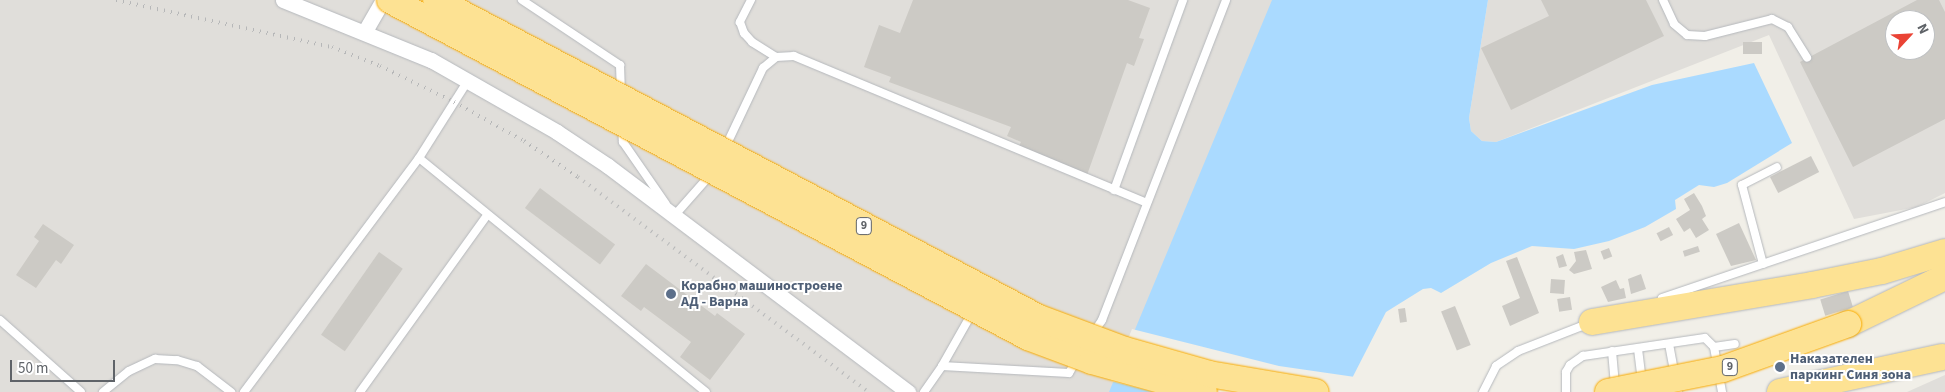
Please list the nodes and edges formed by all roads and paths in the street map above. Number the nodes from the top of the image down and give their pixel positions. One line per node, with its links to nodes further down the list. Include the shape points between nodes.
1 (283, 0): 10 (street)
2 (382, 0): 10 (street)
3 (390, 0): 46 (highway, 9, bridge, via 1028,337 1101,364)
4 (436, 0): 47 (highway, 9, bridge, via 1039,318 1125,350 1209,374)
5 (522, 0): 20 (lane, via 620,65 623,142)
6 (750, 0): 11 (lane, via 740,22 744,33)
7 (1183, 0): 16 (lane)
8 (1226, 0): 18 (lane)
9 (1666, 1): 12 (lane, via 1680,30 1696,37 1764,19 1781,22 1788,27)
10 (365, 31): 13 (street)
11 (776, 57): 16 (lane, via 794,56); 20 (lane, via 763,68 708,182)
12 (1807, 57)
13 (469, 79): 14 (lane); 20 (street, via 608,166)
14 (419, 158): 19 (lane); 41 (lane)
15 (1777, 167): 22 (lane, via 1742,185)
16 (1114, 190): 18 (lane)
17 (1945, 202): 22 (lane)
18 (1147, 203): 29 (lane, via 1102,320)
19 (487, 215): 42 (lane); 43 (lane)
20 (675, 217): 44 (street)
21 (1945, 252): 28 (highway, via 1882,271 1812,285)
22 (1763, 264): 28 (lane)
23 (1945, 277): 50 (highway, 9, bridge, via 1848,324 1786,348 1723,369)
24 (990, 279): 25 (lane)
25 (981, 296)
26 (977, 304): 37 (lane)
27 (0, 320): 38 (lane)
28 (1592, 322): 48 (lane, via 1518,351 1496,366)
29 (1088, 342)
30 (1669, 344): 32 (lane, via 1705,338); 33 (lane); 53 (lane)
31 (1735, 344): 32 (lane)
32 (1714, 347): 54 (lane)
33 (1638, 349): 35 (lane); 52 (lane)
34 (1083, 350): 37 (lane, via 1069,373)
35 (1612, 351): 49 (lane, via 1576,359 1566,372); 51 (lane)
36 (1944, 356): 55 (highway); 56 (highway)
37 (942, 366): 45 (lane)
38 (81, 392)
39 (103, 392): 40 (lane, via 128,371 155,359 197,366)
40 (231, 392)
41 (244, 392)
42 (360, 392)
43 (706, 392)
44 (908, 392)
45 (924, 392)
46 (1204, 392)
47 (1315, 392)
48 (1483, 392)
49 (1566, 392)
50 (1608, 392)
51 (1615, 392)
52 (1644, 392)
53 (1678, 392)
54 (1722, 392)
55 (1780, 392)
56 (1858, 392)

